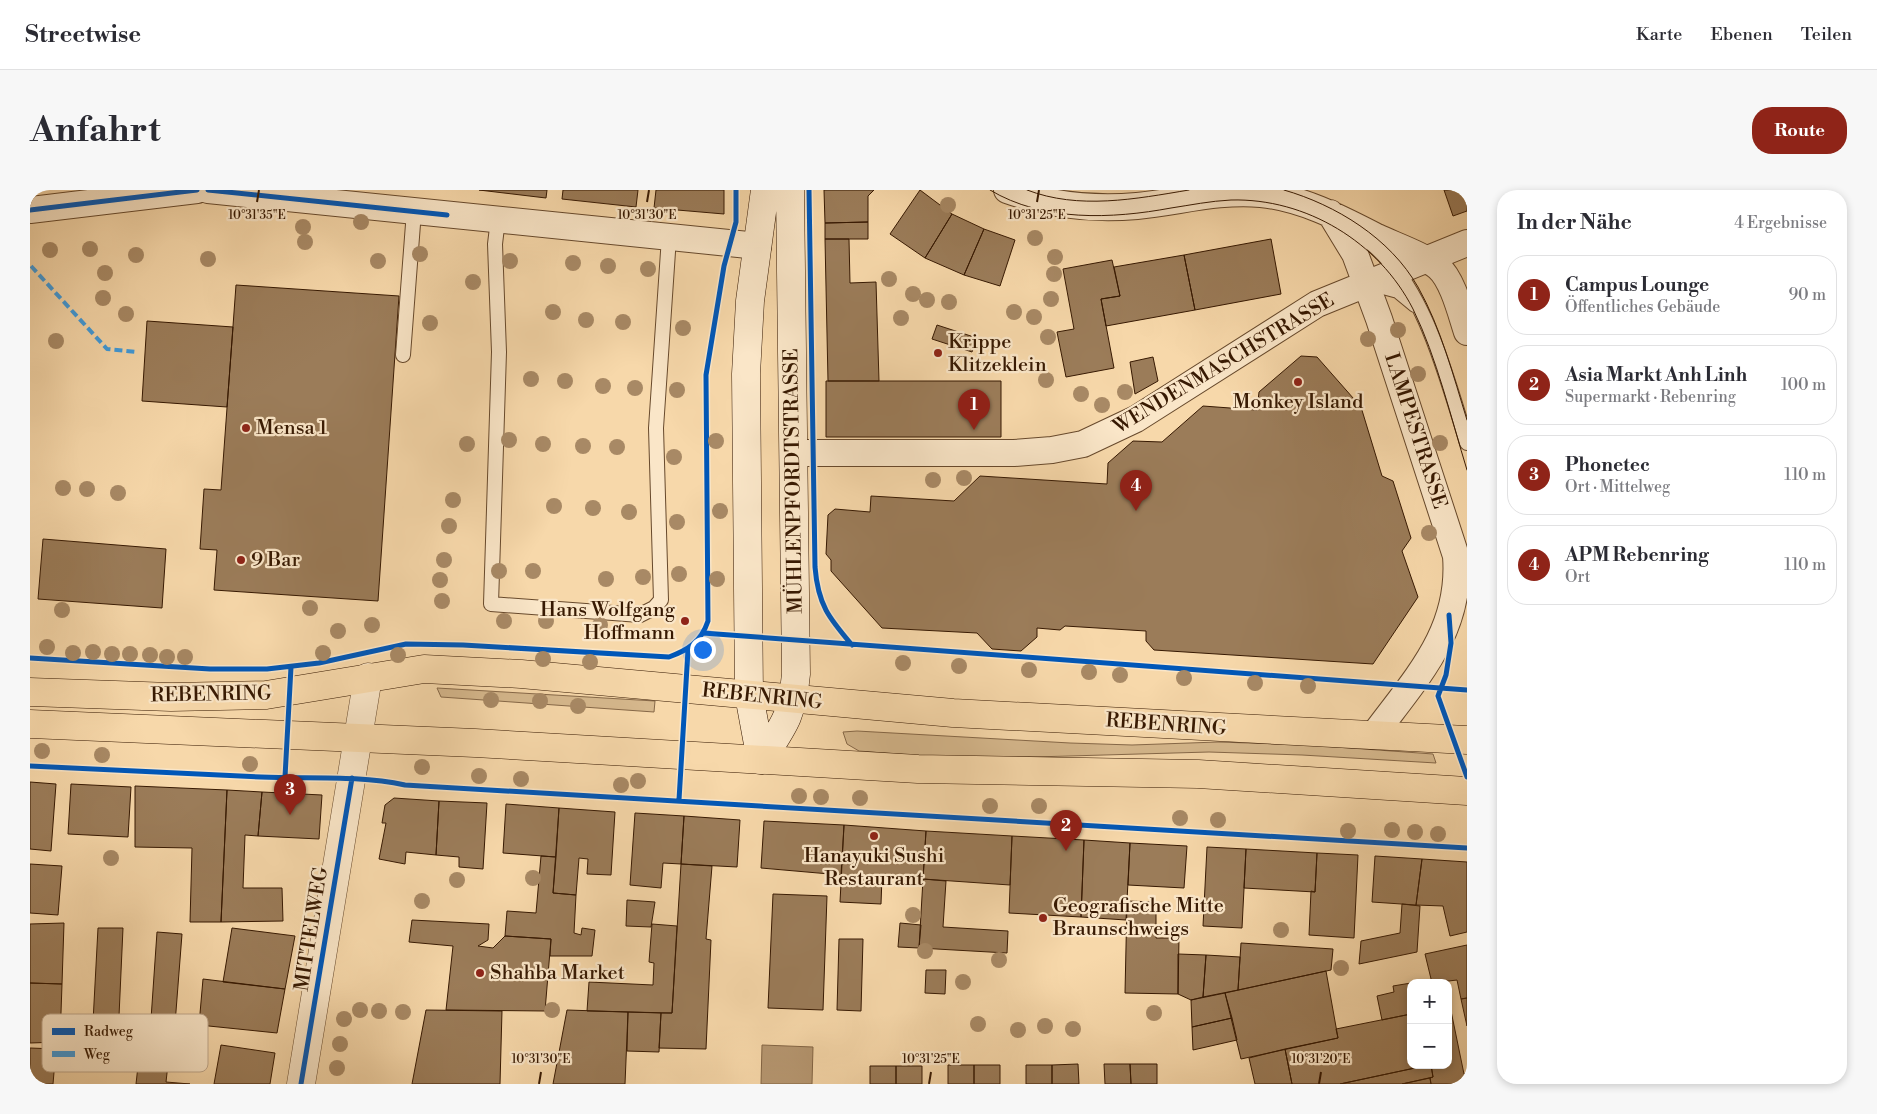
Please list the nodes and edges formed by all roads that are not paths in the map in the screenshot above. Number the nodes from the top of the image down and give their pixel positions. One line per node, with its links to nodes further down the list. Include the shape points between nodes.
1 (197, 190): 6 (street)
2 (208, 190): 7 (street)
3 (765, 190): 12 (main road)
4 (790, 190): 20 (main road, MÜHLENPFORDTSTRASSE)
5 (1007, 190): 8 (street, via 1064,205 1097,208 1138,206 1206,194 1262,194 1297,201)
6 (30, 210)
7 (414, 211): 9 (street); 18 (lane)
8 (1330, 213): 13 (street); 14 (lane, via 1372,244); 15 (street, LAMPESTRASSE, via 1356,254)
9 (498, 219): 10 (street); 10 (lane, via 495,244 499,352 492,604 640,615 661,600 656,428)
10 (669, 237): 12 (street)
11 (1467, 244): 13 (street, WENDENMASCHSTRASSE)
12 (758, 246): 23 (main road, via 747,327)
13 (1427, 262): 14 (street, WENDENMASCHSTRASSE); 17 (street, via 1438,268 1448,282)
14 (1398, 272): 15 (street, WENDENMASCHSTRASSE); 16 (lane)
15 (1365, 284): 16 (lane, via 1398,291); 20 (street, WENDENMASCHSTRASSE, via 1317,304 1136,419 1083,444 1014,453); 26 (street, LAMPESTRASSE, via 1456,556 1457,574 1442,640)
16 (1420, 308): 19 (lane)
17 (1467, 332)
18 (403, 355)
19 (1467, 443)
20 (794, 453): 24 (main road, MÜHLENPFORDTSTRASSE)
21 (368, 677): 22 (main road, REBENRING, via 266,695 171,697); 23 (main road, REBENRING, via 424,669 521,674); 27 (main road, MITTELWEG)
22 (30, 692)
23 (749, 695): 24 (main road, REBENRING); 29 (main road)
24 (794, 700): 26 (main road, REBENRING, via 953,713); 29 (main road, MÜHLENPFORDTSTRASSE, via 785,726)
25 (30, 724): 27 (main road, REBENRING)
26 (1373, 736): 28 (main road, REBENRING)
27 (358, 738): 29 (main road, REBENRING); 31 (main road, MITTELWEG)
28 (1467, 740)
29 (761, 760): 30 (main road, REBENRING, via 973,771 1198,774)
30 (1467, 791)
31 (301, 1084)

